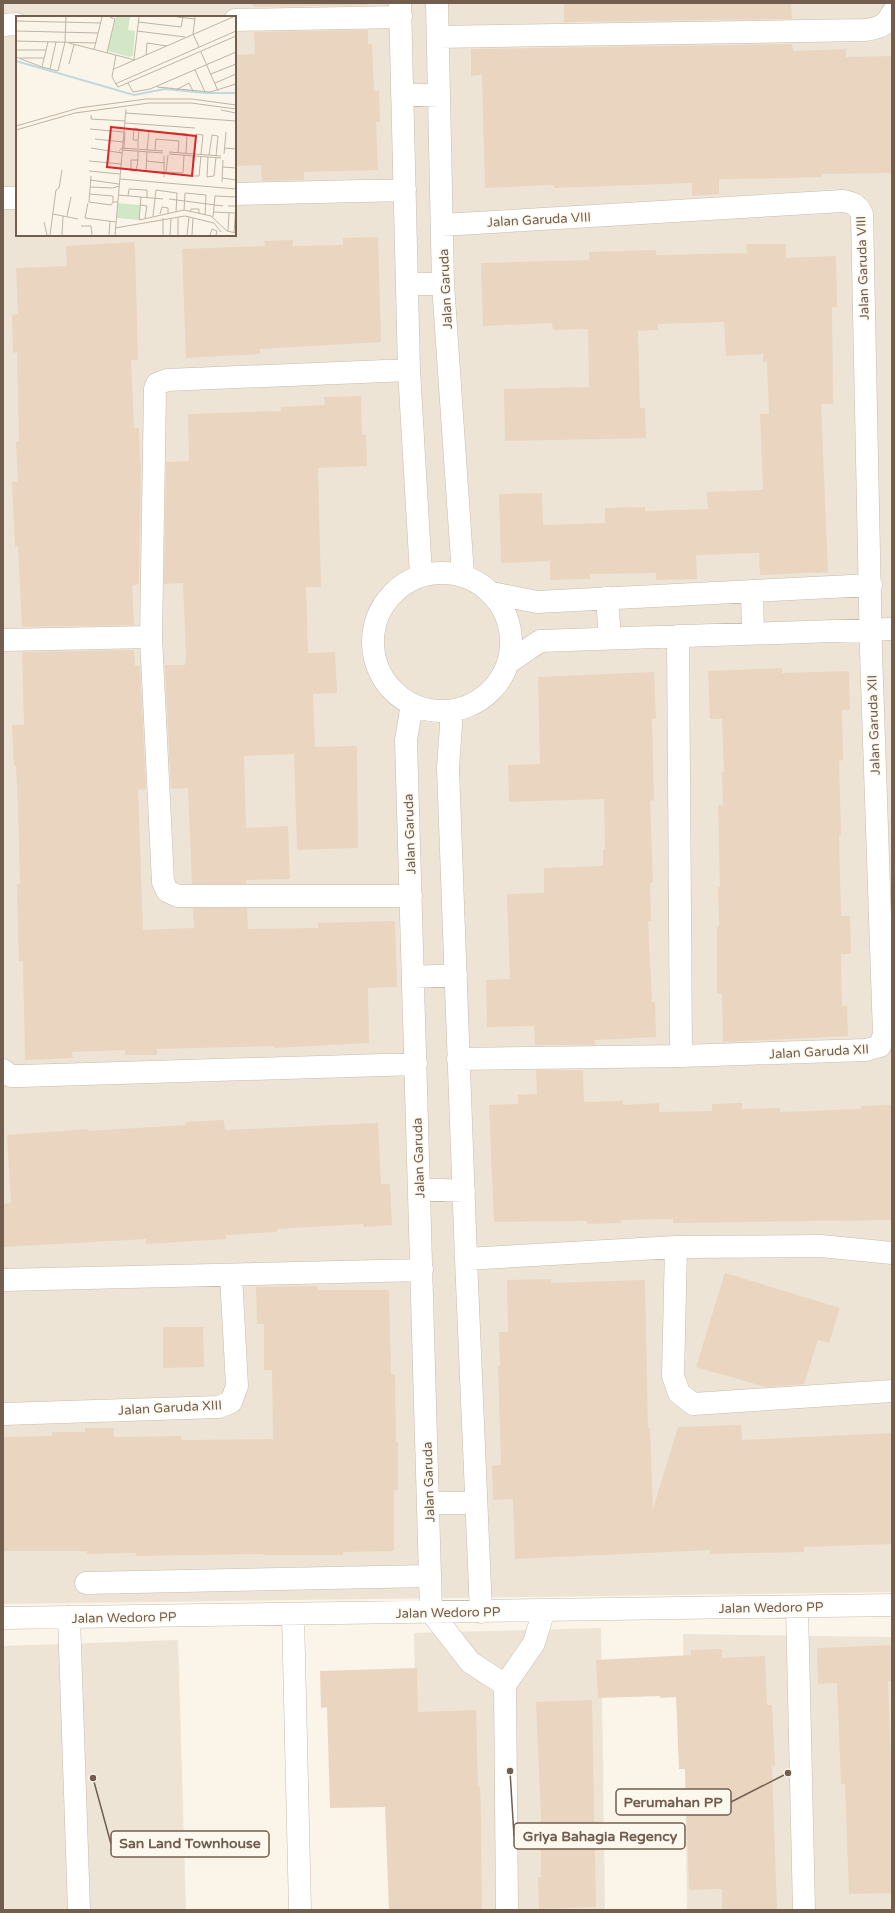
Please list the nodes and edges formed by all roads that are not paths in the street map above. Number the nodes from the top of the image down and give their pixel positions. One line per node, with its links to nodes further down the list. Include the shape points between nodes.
1 (437, 3): 7 (street, Jalan Garuda)
2 (400, 10): 4 (street); 8 (street)
3 (892, 13): 7 (street, via 886,23 874,29 864,30)
4 (236, 20)
5 (16, 24): 6 (street)
6 (3, 25)
7 (438, 37): 9 (street, Jalan Garuda)
8 (402, 94): 9 (street); 10 (street)
9 (439, 96): 14 (street, Jalan Garuda)
10 (405, 190): 11 (street); 15 (street)
11 (236, 194)
12 (3, 198): 13 (street)
13 (16, 198)
14 (442, 225): 16 (street, Jalan Garuda); 20 (street, Jalan Garuda VIII, via 843,201 859,207 862,214)
15 (407, 284): 16 (street); 17 (street)
16 (444, 284): 19 (street, Jalan Garuda)
17 (409, 370): 18 (street); 28 (street, via 167,380 157,384 154,390)
18 (421, 575): 19 (street, via 442,572); 32 (street, via 400,586 384,603 375,625 373,649 379,671 393,691)
19 (463, 575): 22 (street)
20 (871, 585): 21 (street); 24 (street, Jalan Garuda VIII)
21 (752, 591): 23 (street); 26 (street)
22 (492, 593): 23 (street, via 537,602); 31 (street, via 509,626)
23 (607, 598): 29 (street)
24 (870, 628): 25 (street); 26 (street); 37 (street, Jalan Garuda XII, via 884,1034 882,1043 876,1048 866,1050)
25 (892, 629)
26 (753, 633): 27 (street)
27 (678, 636): 29 (street); 37 (street)
28 (150, 637): 30 (street); 34 (street, via 163,882 167,891 178,896)
29 (610, 638): 31 (street, via 540,641)
30 (3, 640)
31 (508, 663): 33 (street, via 496,685 476,702)
32 (412, 704): 33 (street, via 425,709); 34 (street, Jalan Garuda, via 406,740)
33 (452, 711): 35 (street, via 448,768)
34 (411, 896): 36 (street, Jalan Garuda)
35 (456, 976): 36 (street); 38 (street)
36 (413, 977): 39 (street, Jalan Garuda)
37 (681, 1056): 38 (street, Jalan Garuda XII)
38 (458, 1059): 42 (street)
39 (416, 1064): 40 (street, via 21,1076 11,1076); 41 (street, Jalan Garuda)
40 (3, 1070)
41 (419, 1189): 42 (street); 46 (street, Jalan Garuda)
42 (464, 1191): 45 (street)
43 (676, 1247): 44 (street, via 821,1246); 45 (street); 49 (street, via 673,1376 680,1393 693,1404)
44 (892, 1253)
45 (466, 1259): 52 (street)
46 (422, 1270): 47 (street); 51 (street, Jalan Garuda)
47 (231, 1275): 48 (street); 50 (street, Jalan Garuda XIII, via 237,1386 231,1402 219,1407)
48 (3, 1280)
49 (892, 1391)
50 (3, 1414)
51 (428, 1503): 52 (street); 53 (street, Jalan Garuda)
52 (476, 1503): 59 (street)
53 (429, 1576): 54 (street); 58 (street, Jalan Garuda)
54 (86, 1583)
55 (892, 1605): 56 (street, Jalan Wedoro PP)
56 (798, 1607): 57 (street, Jalan Wedoro PP); 67 (street)
57 (544, 1610): 59 (street, Jalan Wedoro PP); 63 (street, via 534,1643)
58 (431, 1612): 59 (street, Jalan Wedoro PP); 60 (street, Jalan Wedoro PP); 63 (street, via 470,1662)
59 (481, 1612)
60 (293, 1614): 61 (street, Jalan Wedoro PP); 65 (street)
61 (69, 1617): 62 (street, Jalan Wedoro PP); 64 (street)
62 (3, 1618)
63 (505, 1686): 66 (street)
64 (79, 1910)
65 (300, 1910)
66 (507, 1910)
67 (804, 1910)

